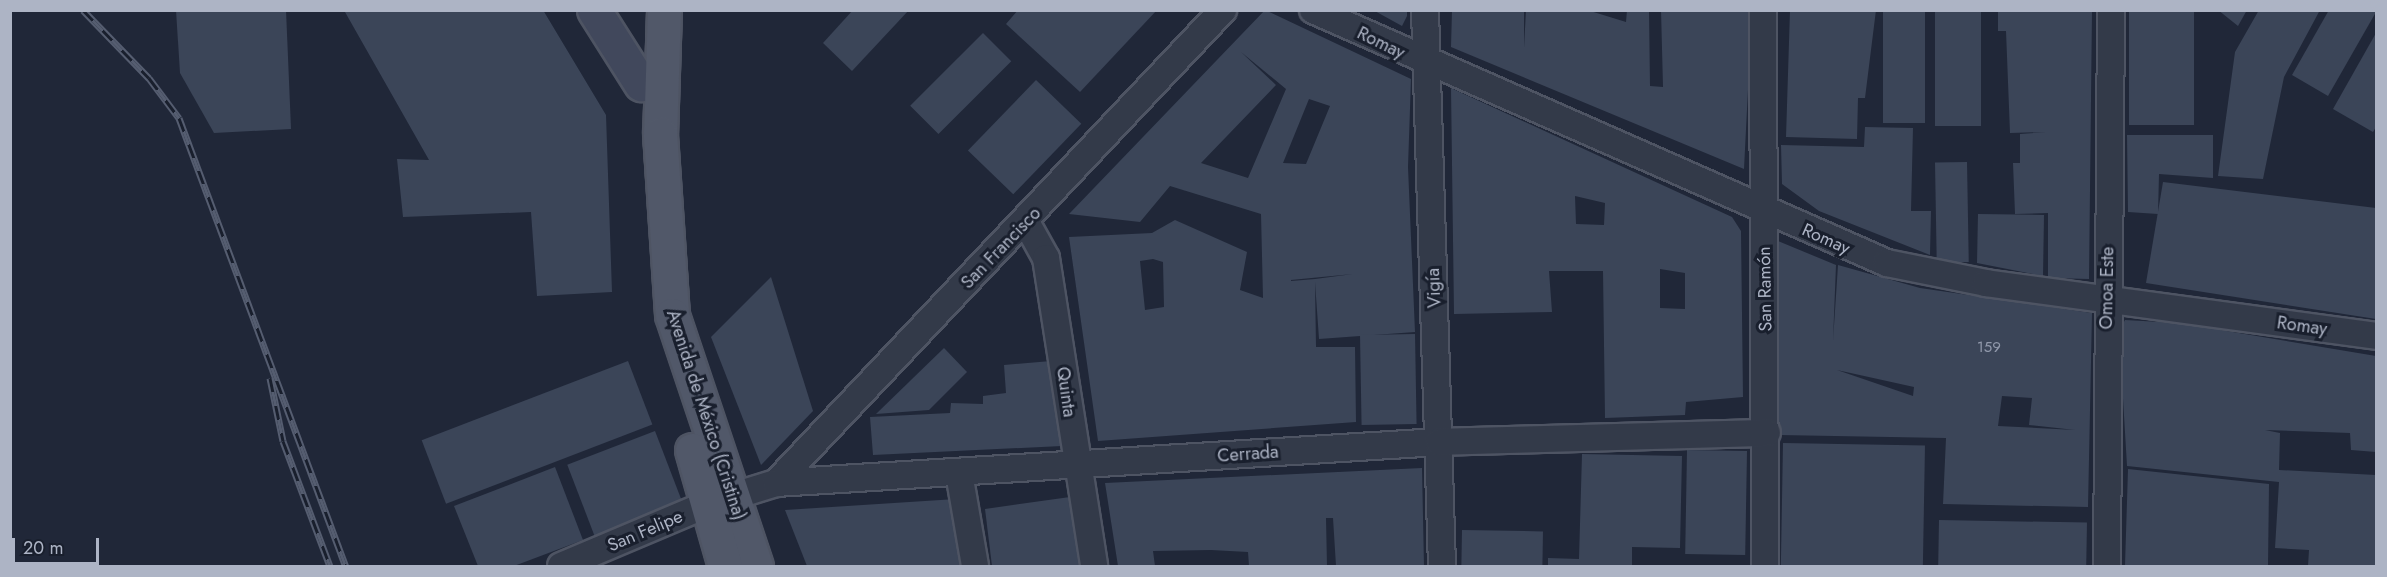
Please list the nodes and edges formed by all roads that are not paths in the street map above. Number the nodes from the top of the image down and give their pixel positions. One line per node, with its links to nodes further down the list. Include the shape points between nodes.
1 (594, 10): 10 (main road)
2 (641, 10): 10 (main road, Avenida de México (Cristina))
3 (664, 10): 11 (main road, Avenida de México (Cristina))
4 (1223, 10): 13 (street, San Francisco)
5 (1313, 10): 9 (street, Romay)
6 (1425, 10): 9 (street, Vigía)
7 (1763, 10): 12 (street, San Ramón)
8 (2111, 10): 14 (street, Omoa Este)
9 (1426, 65): 12 (street, Romay); 17 (street, Vigía)
10 (641, 84): 11 (main road); 21 (main road, Avenida de México (Cristina), via 645,282 652,322)
11 (660, 134): 21 (main road, Avenida de México (Cristina), via 672,315)
12 (1763, 209): 14 (street, Romay, via 1887,263 1974,282); 16 (street, San Ramón)
13 (1026, 222): 18 (street, Quinta, via 1046,258); 20 (street, San Francisco)
14 (2106, 298): 15 (street, Romay); 29 (street, Omoa Este)
15 (2376, 336)
16 (1767, 433): 17 (street, Cerrada); 28 (street, San Ramón)
17 (1439, 442): 18 (street, Cerrada); 27 (street, Vigía)
18 (1076, 465): 19 (street, Cerrada); 26 (street, Quinta)
19 (959, 473): 20 (street, Cerrada); 25 (street)
20 (776, 483): 21 (street, Cerrada)
21 (719, 500): 22 (street, San Felipe); 23 (main road, Avenida de México (Cristina)); 24 (main road, Avenida de México (Cristina))
22 (561, 567)
23 (726, 567)
24 (756, 567)
25 (975, 567)
26 (1094, 567)
27 (1442, 567)
28 (1765, 567)
29 (2107, 567)

